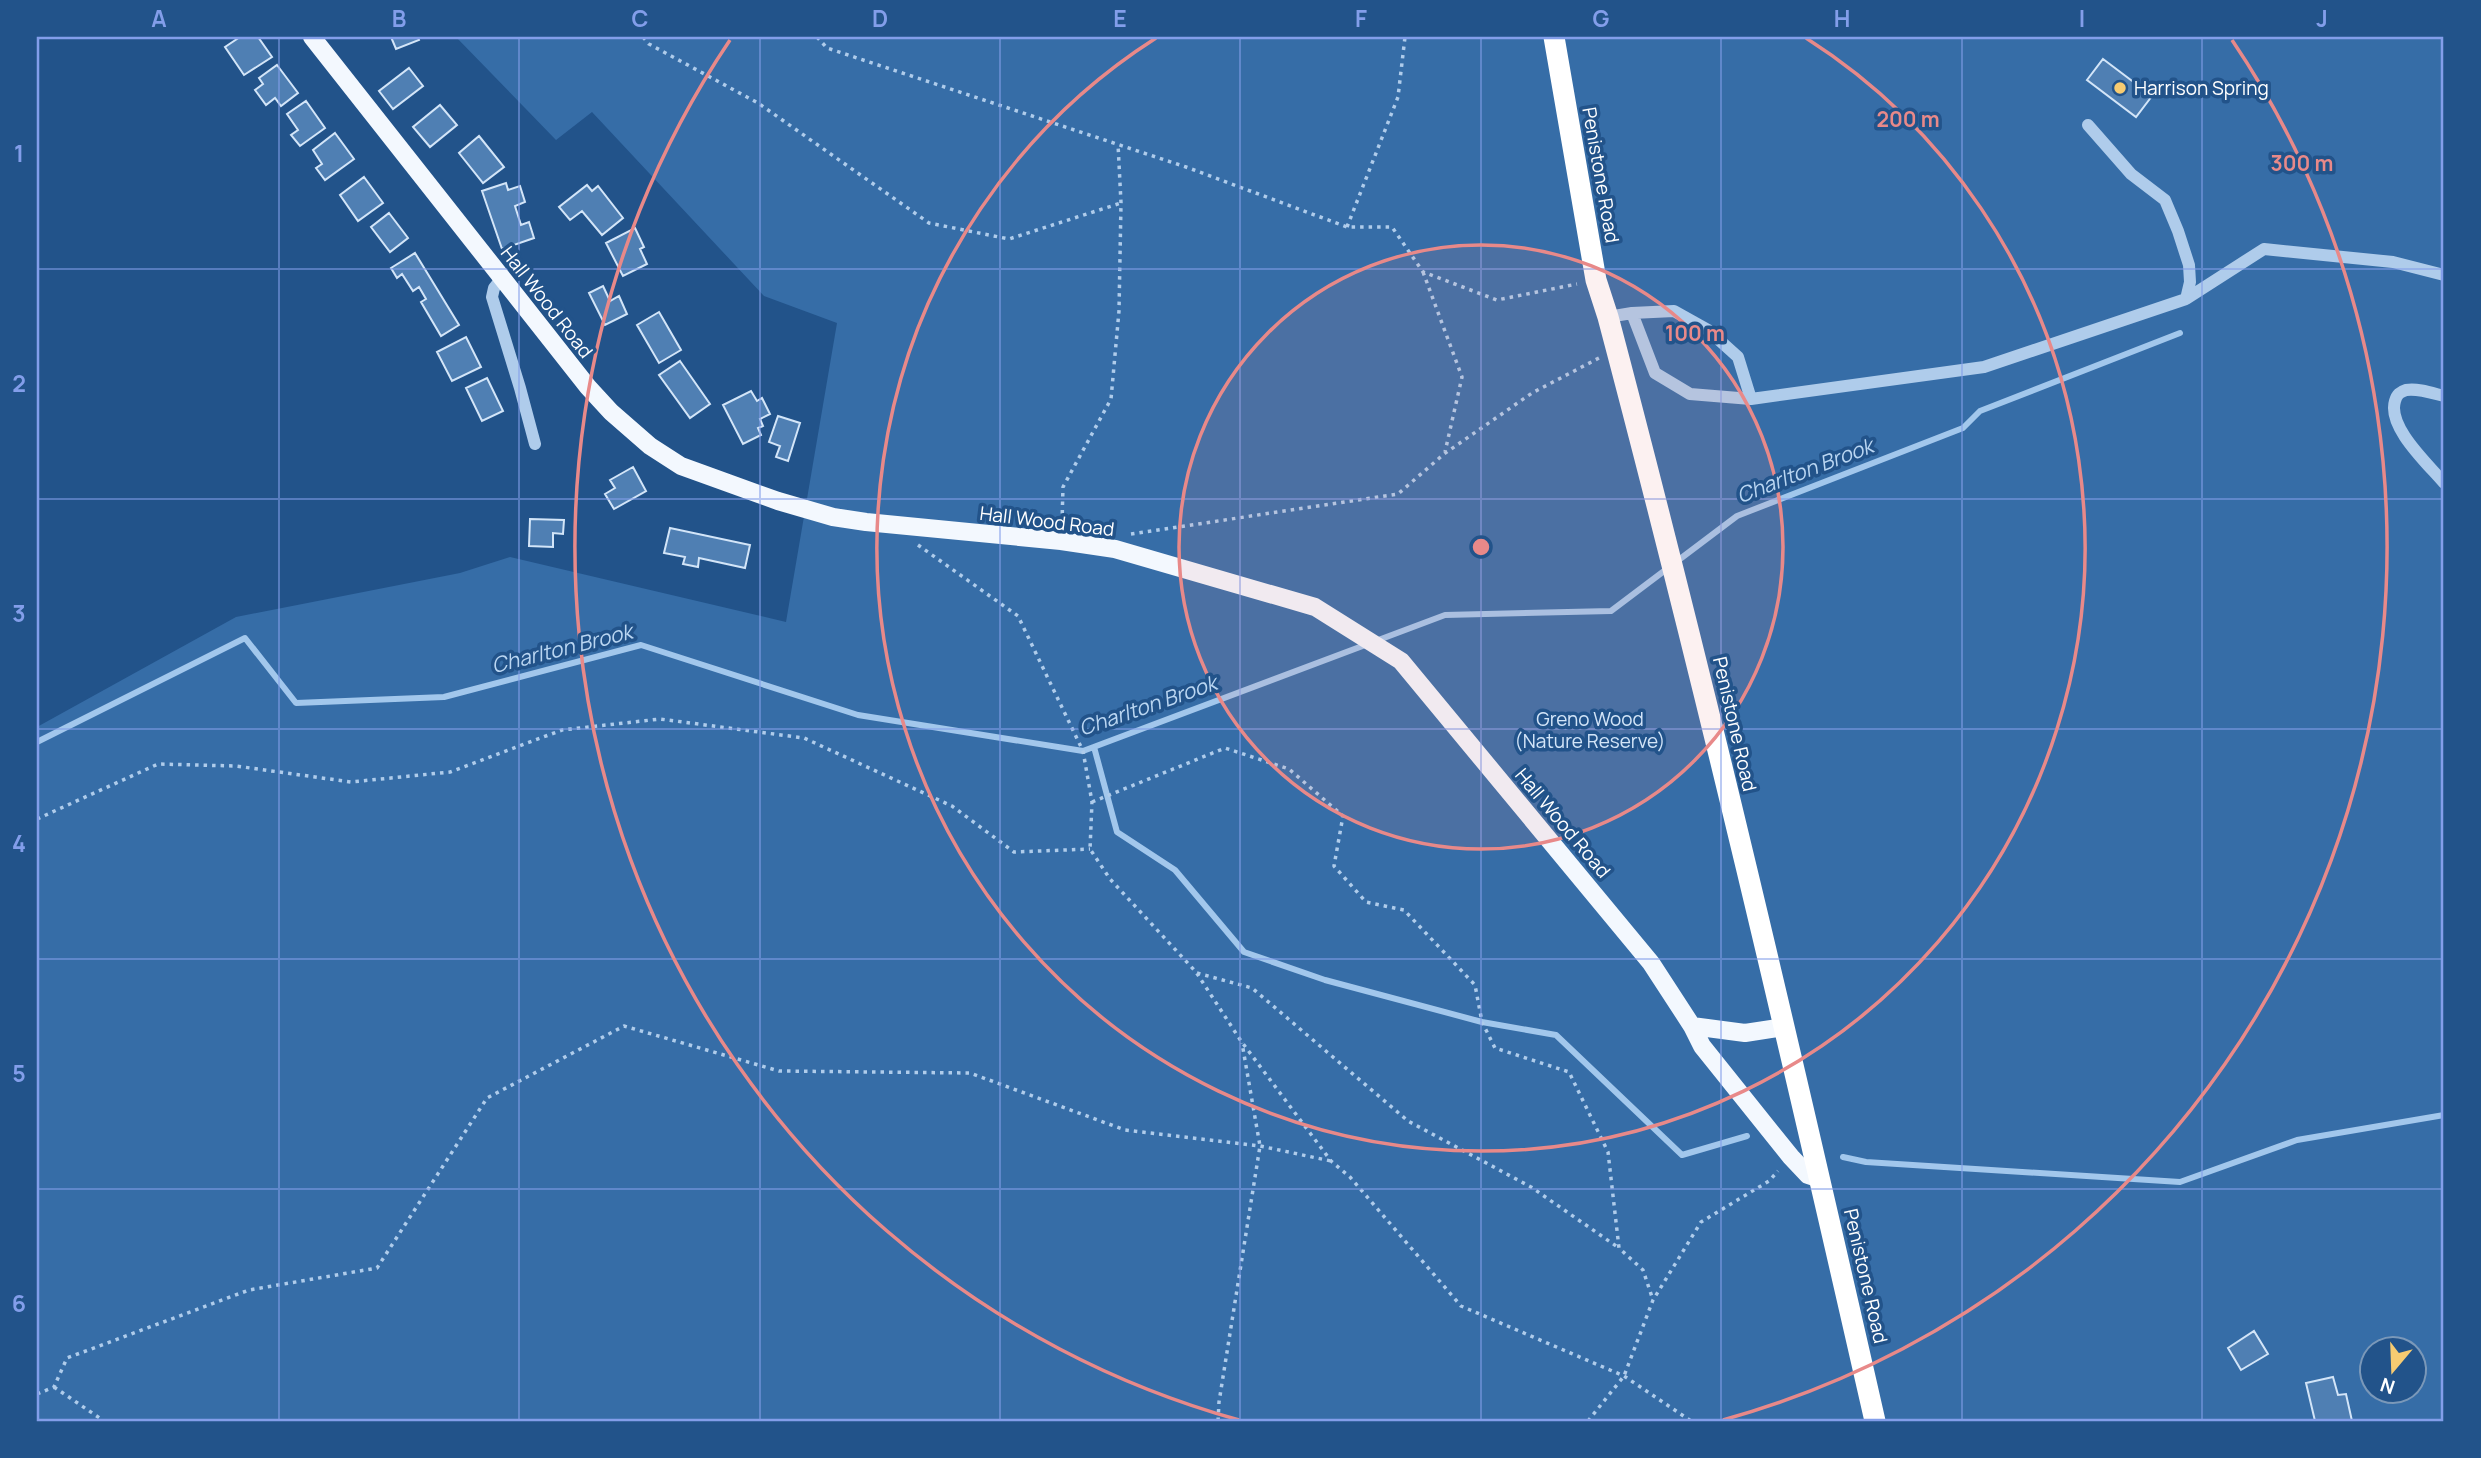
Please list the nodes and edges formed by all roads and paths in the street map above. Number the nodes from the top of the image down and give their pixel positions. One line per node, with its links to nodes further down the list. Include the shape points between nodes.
1 (312, 37): 12 (main road, Hall Wood Road)
2 (643, 37): 8 (path, via 758,103 929,223 1009,239)
3 (817, 37): 7 (path, via 827,48)
4 (1405, 37): 9 (path, via 1398,97)
5 (1554, 37): 13 (highway, Penistone Road)
6 (2088, 125): 14 (lane, via 2131,173 2165,201 2189,265)
7 (1118, 144): 8 (path); 9 (path)
8 (1121, 203): 24 (path, via 1119,311 1111,399 1063,487)
9 (1347, 227): 10 (path, via 1392,227)
10 (1423, 272): 13 (path, via 1497,300); 21 (path, via 1462,377)
11 (2444, 275): 14 (lane, via 2393,262 2264,248)
12 (502, 278): 20 (lane, via 492,297); 23 (main road, Hall Wood Road, via 587,387 650,446 681,466 833,517)
13 (1596, 280): 16 (highway, Penistone Road)
14 (2186, 299): 19 (lane, via 1984,367)
15 (1632, 313): 16 (lane); 19 (lane, via 1674,311 1708,330 1738,357); 19 (lane, via 1655,373 1690,394)
16 (1608, 317): 17 (highway, Penistone Road)
17 (1617, 349): 21 (path, via 1532,393); 31 (highway, Penistone Road)
18 (2444, 396): 22 (lane, via 2403,391 2394,404 2395,419 2405,436)
19 (1751, 399)
20 (534, 444)
21 (1444, 454): 25 (path, via 1398,494 1130,534)
22 (2444, 484)
23 (902, 526): 24 (main road, Hall Wood Road); 26 (path, via 921,548 1018,615 1083,751)
24 (1061, 541): 25 (main road, Hall Wood Road)
25 (1115, 549): 30 (main road, Hall Wood Road, via 1315,607 1401,661 1651,963)
26 (1092, 802): 28 (path); 37 (path, via 1225,748 1289,769 1343,816 1334,866 1366,902 1404,910 1475,985 1482,1022 1495,1048 1569,1072 1608,1152)
27 (37, 819): 28 (path, via 158,764 236,766 351,782 450,772 562,730 660,719 804,738 952,806 1013,852)
28 (1090, 849): 29 (path, via 1110,879)
29 (1196, 972): 32 (path); 37 (path, via 1252,988 1408,1121 1531,1187)
30 (1692, 1026): 31 (main road, via 1745,1033); 34 (main road, Hall Wood Road, via 1702,1046)
31 (1784, 1027): 36 (highway, Penistone Road)
32 (1241, 1041): 33 (path); 35 (path)
33 (1260, 1146): 35 (path); 40 (path, via 1125,1130 970,1073 779,1071 624,1026 487,1098 377,1268 249,1290 67,1358); 43 (path)
34 (1791, 1157): 36 (main road, Hall Wood Road, via 1808,1175); 38 (path, via 1769,1181 1701,1222)
35 (1331, 1161): 39 (path, via 1461,1306)
36 (1820, 1179): 46 (highway, Penistone Road)
37 (1619, 1248): 38 (path, via 1643,1270)
38 (1653, 1300): 39 (path)
39 (1624, 1376): 44 (path); 45 (path)
40 (54, 1387): 41 (path); 42 (path)
41 (37, 1394)
42 (104, 1421)
43 (1218, 1421)
44 (1588, 1421)
45 (1691, 1421)
46 (1875, 1421)

